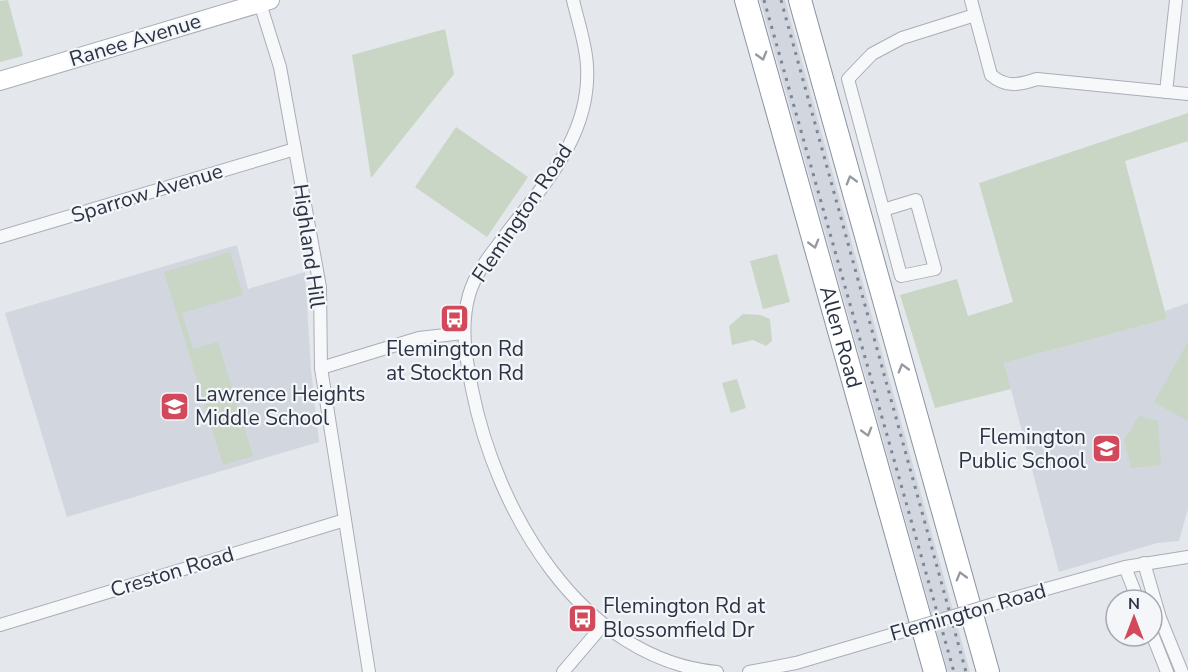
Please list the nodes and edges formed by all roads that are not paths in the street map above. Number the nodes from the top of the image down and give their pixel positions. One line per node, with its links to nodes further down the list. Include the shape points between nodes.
1 (573, 0): 14 (street, Flemington Road, via 587,68 581,118 561,162 477,274)
2 (746, 0): 25 (highway, Allen Road, one-way to 25)
3 (800, 0): 24 (highway, one-way to 3)
4 (971, 0): 7 (street)
5 (1176, 0): 9 (street)
6 (263, 1): 8 (street, Ranee Avenue); 11 (street, Highland Hill)
7 (975, 15): 9 (street, via 991,75 1000,83 1017,85 1037,80); 12 (street, via 902,38 872,54 848,80)
8 (0, 81)
9 (1166, 92): 10 (street)
10 (1188, 94)
11 (295, 149): 13 (street, Sparrow Avenue); 15 (street, Highland Hill, via 320,286)
12 (883, 210): 12 (street, via 901,276 934,269 916,200)
13 (0, 237)
14 (463, 333): 15 (street, via 419,338); 22 (street, Flemington Road, via 481,428 508,499 541,555)
15 (321, 368): 16 (street, Highland Hill)
16 (345, 520): 21 (street, Creston Road); 26 (street, Highland Hill)
17 (1188, 557): 18 (street, Flemington Road)
18 (1144, 563): 19 (street, Flemington Road); 31 (street)
19 (1125, 567): 20 (street); 29 (street, Flemington Road, bridge, via 796,663)
20 (1133, 588)
21 (0, 625)
22 (603, 625): 27 (street); 28 (street, Flemington Road, via 664,661)
23 (1158, 648): 30 (street)
24 (987, 665)
25 (933, 671)
26 (369, 672)
27 (563, 672)
28 (717, 672)
29 (749, 672)
30 (1167, 672)
31 (1182, 672)

